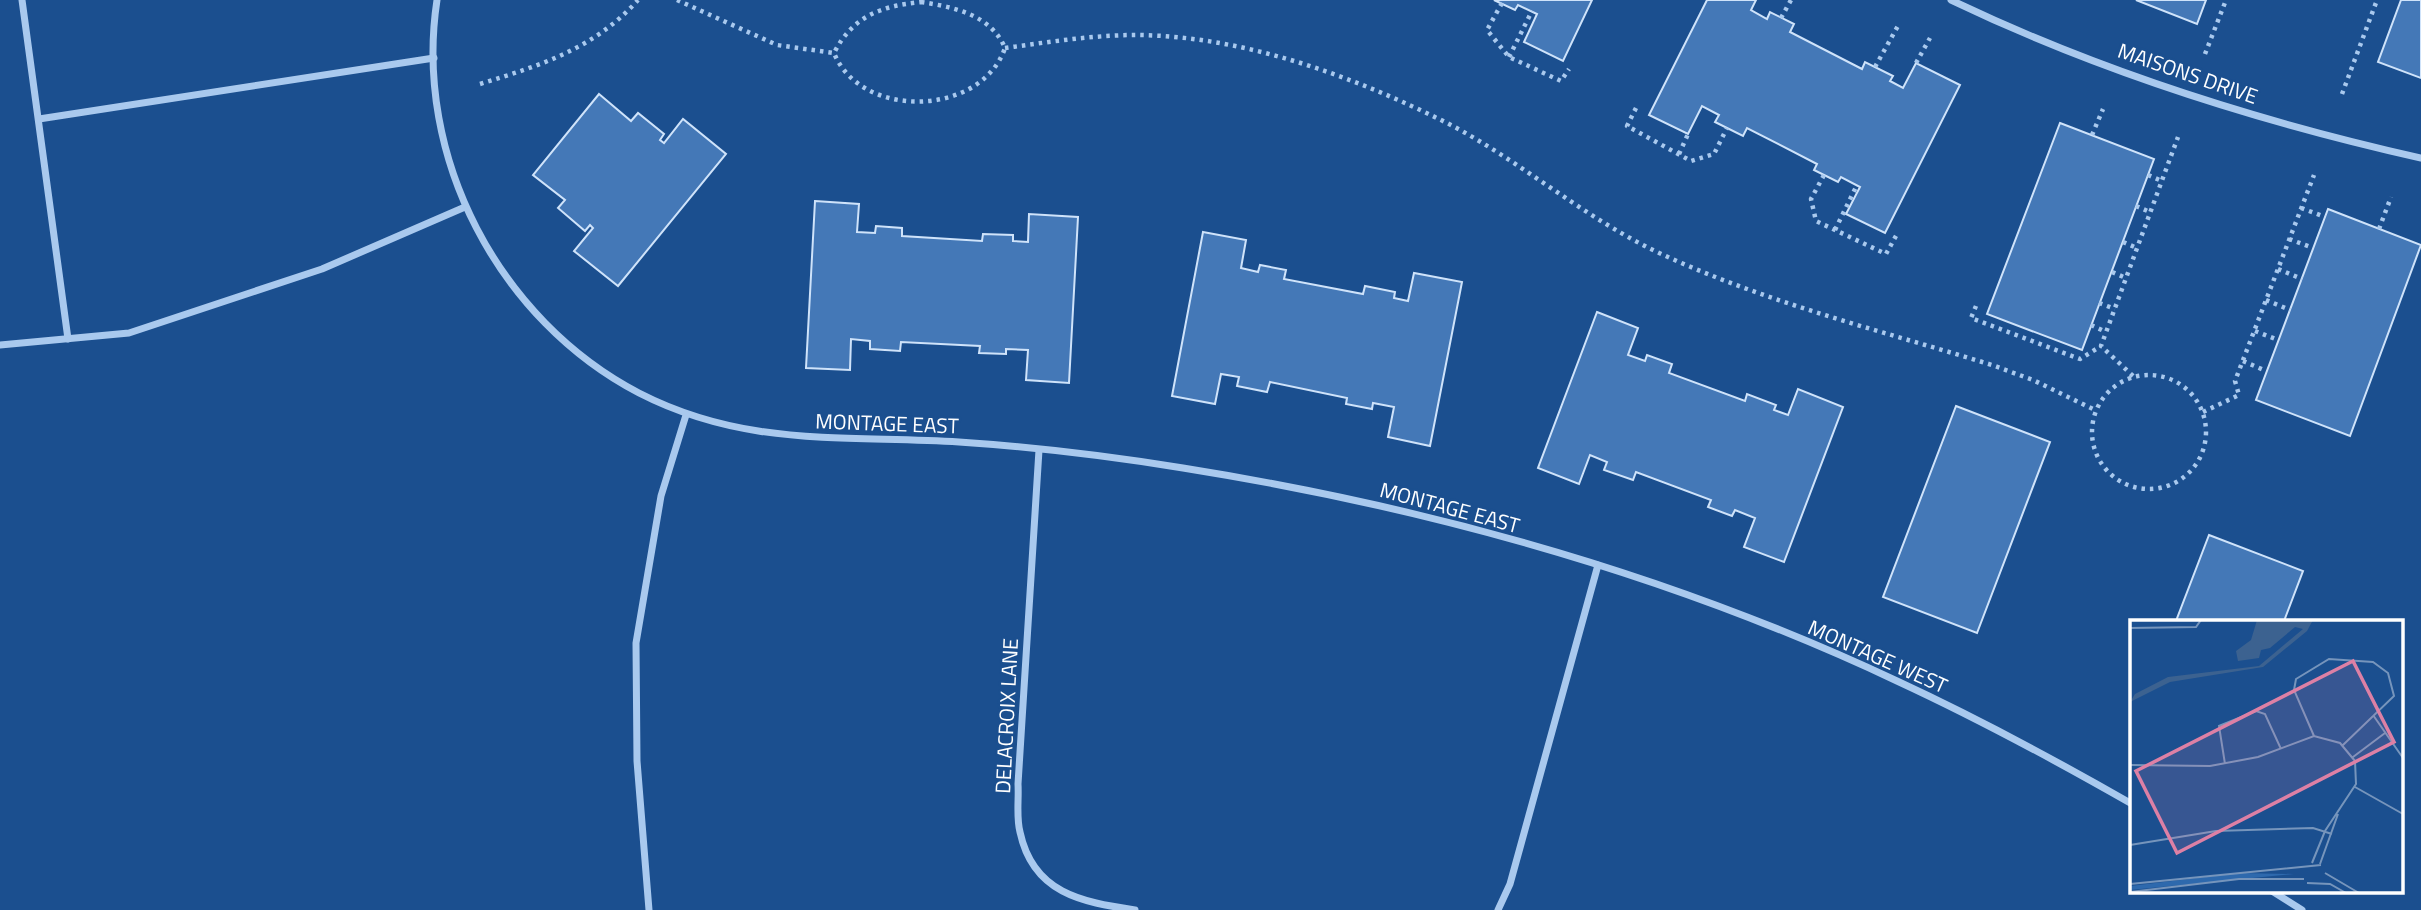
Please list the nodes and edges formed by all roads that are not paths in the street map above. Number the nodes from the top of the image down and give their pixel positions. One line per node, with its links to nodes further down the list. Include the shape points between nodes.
1 (23, 0): 5 (street)
2 (437, 0): 4 (street, MONTAGE EAST)
3 (1951, 0): 6 (street, MAISONS DRIVE, via 2202,98 2320,134)
4 (434, 58): 5 (street); 7 (street, MONTAGE EAST, via 444,142)
5 (39, 119): 8 (street)
6 (2421, 158)
7 (465, 207): 8 (street, via 322,269 129,333); 10 (street, MONTAGE EAST, via 481,240 548,325 588,361)
8 (68, 339): 9 (street)
9 (0, 345)
10 (686, 415): 11 (street, MONTAGE EAST, via 794,438 958,442); 15 (street, via 661,496 636,643 637,761)
11 (1039, 450): 12 (street, MONTAGE EAST, via 1176,467 1336,496); 16 (street, DELACROIX LANE, via 1018,783 1019,831 1031,864 1055,888 1087,903)
12 (1598, 565): 13 (street, MONTAGE WEST, via 1738,615 1893,679); 17 (street, via 1510,884)
13 (2130, 803)
14 (2274, 892): 18 (street)
15 (649, 910)
16 (1135, 910)
17 (1497, 910)
18 (2302, 910)

